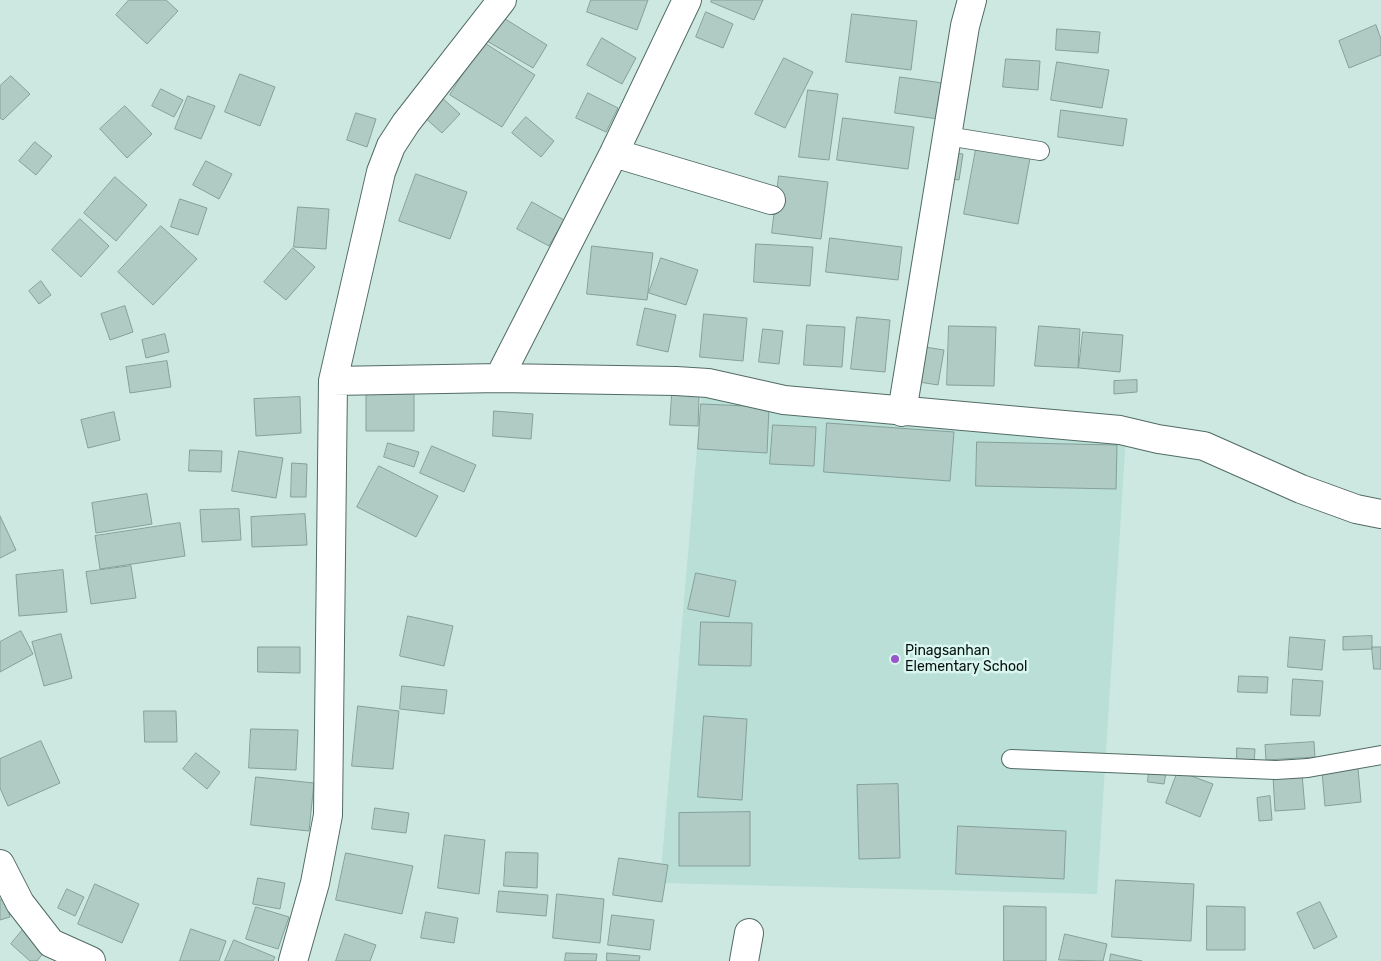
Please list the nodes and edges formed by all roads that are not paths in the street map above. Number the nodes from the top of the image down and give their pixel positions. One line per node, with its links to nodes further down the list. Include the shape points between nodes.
1 (502, 0): 9 (street, via 391,146 381,172)
2 (687, 0): 6 (street)
3 (972, 0): 4 (street)
4 (947, 136): 5 (lane); 10 (street)
5 (1040, 151)
6 (614, 154): 7 (street); 8 (street)
7 (771, 200)
8 (500, 378): 9 (street); 10 (street, via 708,383 784,400)
9 (333, 381): 17 (street, via 328,815 315,883)
10 (902, 412): 11 (street, via 1120,430 1204,446 1301,489 1356,510)
11 (1381, 514)
12 (1381, 755): 13 (lane, via 1308,768 1276,770)
13 (1011, 759)
14 (0, 864): 16 (street, via 20,904 51,943)
15 (749, 933): 18 (street)
16 (91, 961)
17 (293, 961)
18 (744, 961)

